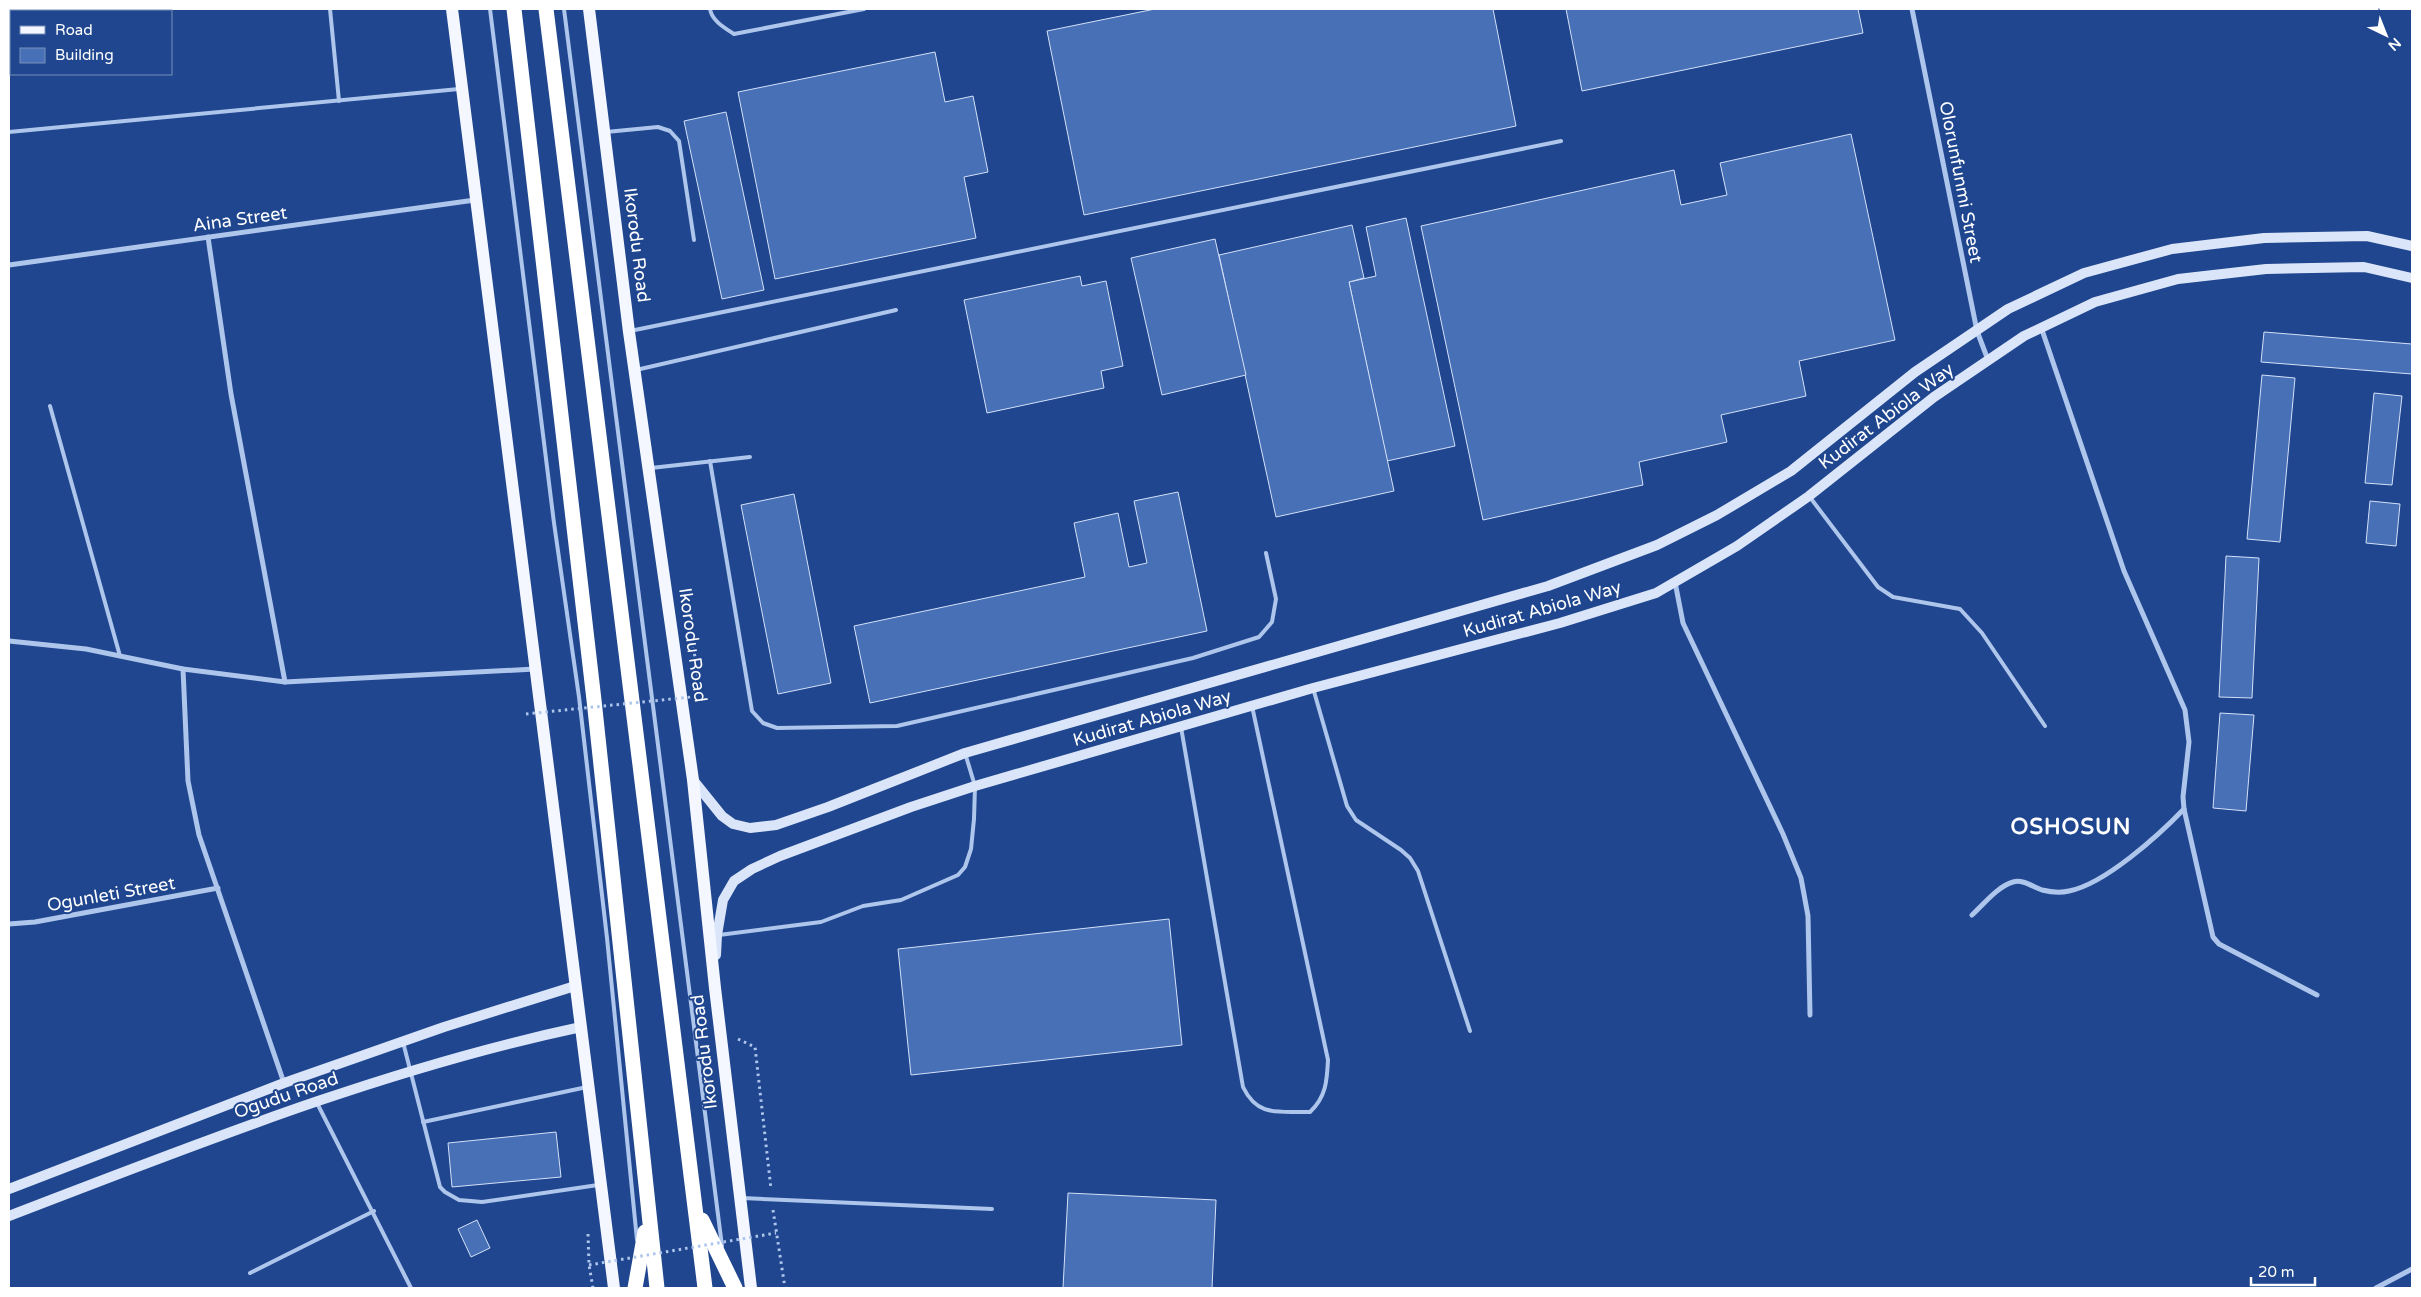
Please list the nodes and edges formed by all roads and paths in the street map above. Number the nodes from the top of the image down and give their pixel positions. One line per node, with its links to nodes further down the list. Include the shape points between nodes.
1 (330, 9): 12 (lane)
2 (452, 9): 11 (main road)
3 (490, 9): 82 (lane, via 579,697 607,938)
4 (514, 9): 76 (highway, via 594,700)
5 (546, 9): 72 (highway, Ikorodu Road)
6 (564, 9): 83 (lane)
7 (589, 9): 14 (main road, Ikorodu Road)
8 (710, 9): 9 (lane, via 720,25 734,34)
9 (864, 9)
10 (1912, 9): 24 (street, Olorunfunmi Street)
11 (461, 89): 12 (lane); 16 (main road)
12 (339, 101): 13 (lane)
13 (9, 132)
14 (604, 133): 18 (lane, via 658,127 670,131 678,141); 25 (main road, Ikorodu Road)
15 (1561, 141): 25 (lane)
16 (475, 200): 17 (street, Aina Street); 39 (main road)
17 (208, 237): 20 (street, Aina Street); 40 (street, via 232,394)
18 (694, 240)
19 (2412, 246): 24 (main road, Kudirat Abiola Way, via 2367,236 2264,238 2172,249 2084,273 2008,309)
20 (9, 265)
21 (2412, 278): 23 (main road, Kudirat Abiola Way, via 2364,267 2266,269 2178,279 2094,302)
22 (896, 310): 27 (lane)
23 (2040, 326): 26 (main road, Kudirat Abiola Way); 49 (street, via 2124,571 2185,710 2189,742)
24 (1977, 331): 26 (street, Olorunfunmi Street); 46 (main road, Kudirat Abiola Way, via 1915,372 1790,471 1717,515 1657,545 1548,586)
25 (629, 332): 27 (main road, Ikorodu Road)
26 (1988, 360): 32 (main road, Kudirat Abiola Way, via 1934,397)
27 (634, 370): 31 (main road, Ikorodu Road)
28 (50, 406): 37 (lane)
29 (750, 457): 30 (lane)
30 (710, 461): 31 (lane); 33 (lane, via 752,711 763,723 777,728 897,726 1193,658 1259,637 1272,622 1276,599)
31 (648, 468): 47 (main road, Ikorodu Road)
32 (1809, 496): 34 (main road, Kudirat Abiola Way, via 1737,546); 45 (lane, via 1878,587 1892,597 1960,609 1982,634)
33 (1266, 553)
34 (1674, 582): 41 (main road, Kudirat Abiola Way, via 1656,592 1560,624); 57 (street, via 1683,623 1801,878 1808,916)
35 (9, 641): 37 (street)
36 (694, 650): 43 (path, bridge, via 701,696)
37 (120, 656): 38 (street)
38 (183, 669): 40 (street); 50 (street, via 188,781 199,835)
39 (535, 669): 40 (street); 54 (main road)
40 (285, 682)
41 (1313, 688): 42 (main road, Kudirat Abiola Way); 59 (lane, via 1347,806 1356,820 1401,850 1418,870)
42 (1252, 706): 44 (main road, Kudirat Abiola Way); 44 (lane, via 1328,1060 1326,1085 1319,1104 1310,1112 1264,1111 1249,1099 1243,1087)
43 (526, 714)
44 (1181, 726): 48 (main road, Kudirat Abiola Way)
45 (2045, 726)
46 (965, 753): 47 (main road, Kudirat Abiola Way, via 828,807 776,825 750,828 733,824 722,816); 48 (lane)
47 (692, 780): 55 (main road, Ikorodu Road)
48 (975, 786): 53 (main road, Kudirat Abiola Way, via 911,806 752,868 734,882 723,900); 53 (lane, via 971,849 965,868 958,876 901,900 863,906 821,922)
49 (2184, 809): 51 (street, via 2165,829 2090,884 2057,892 2044,891 2021,881 2014,882 2002,888); 56 (street, via 2213,937 2218,944)
50 (218, 888): 52 (street, Ogunleti Street); 63 (street)
51 (1972, 915)
52 (9, 924)
53 (717, 935): 55 (main road, Kudirat Abiola Way)
54 (575, 986): 58 (main road); 60 (main road, Ogudu Road)
55 (714, 988): 70 (main road, Ikorodu Road)
56 (2317, 995)
57 (1810, 1015)
58 (580, 1026): 62 (main road, Ogudu Road, via 515,1040); 64 (main road)
59 (1470, 1031)
60 (403, 1041): 62 (lane); 63 (main road, Ogudu Road)
61 (754, 1047): 69 (path)
62 (410, 1072): 65 (main road, Ogudu Road); 66 (lane)
63 (284, 1083): 68 (main road, Ogudu Road)
64 (588, 1086): 66 (lane); 67 (main road)
65 (316, 1100): 74 (lane); 75 (main road, Ogudu Road)
66 (423, 1122): 67 (lane, via 440,1186 459,1200 482,1202)
67 (600, 1185): 86 (main road)
68 (9, 1189)
69 (771, 1194)
70 (740, 1198): 73 (lane); 89 (main road, Ikorodu Road)
71 (772, 1204): 78 (path)
72 (696, 1209): 83 (highway); 88 (highway, Ikorodu Road)
73 (992, 1209)
74 (374, 1211): 81 (lane); 84 (lane)
75 (9, 1216)
76 (648, 1216): 82 (highway); 87 (highway)
77 (588, 1227): 79 (path)
78 (776, 1233): 79 (path, bridge); 90 (path)
79 (589, 1265): 85 (path)
80 (2412, 1269): 91 (street)
81 (250, 1273)
82 (639, 1278)
83 (728, 1278)
84 (411, 1288)
85 (592, 1288)
86 (614, 1288)
87 (657, 1288)
88 (705, 1288)
89 (751, 1288)
90 (786, 1288)
91 (2376, 1288)

